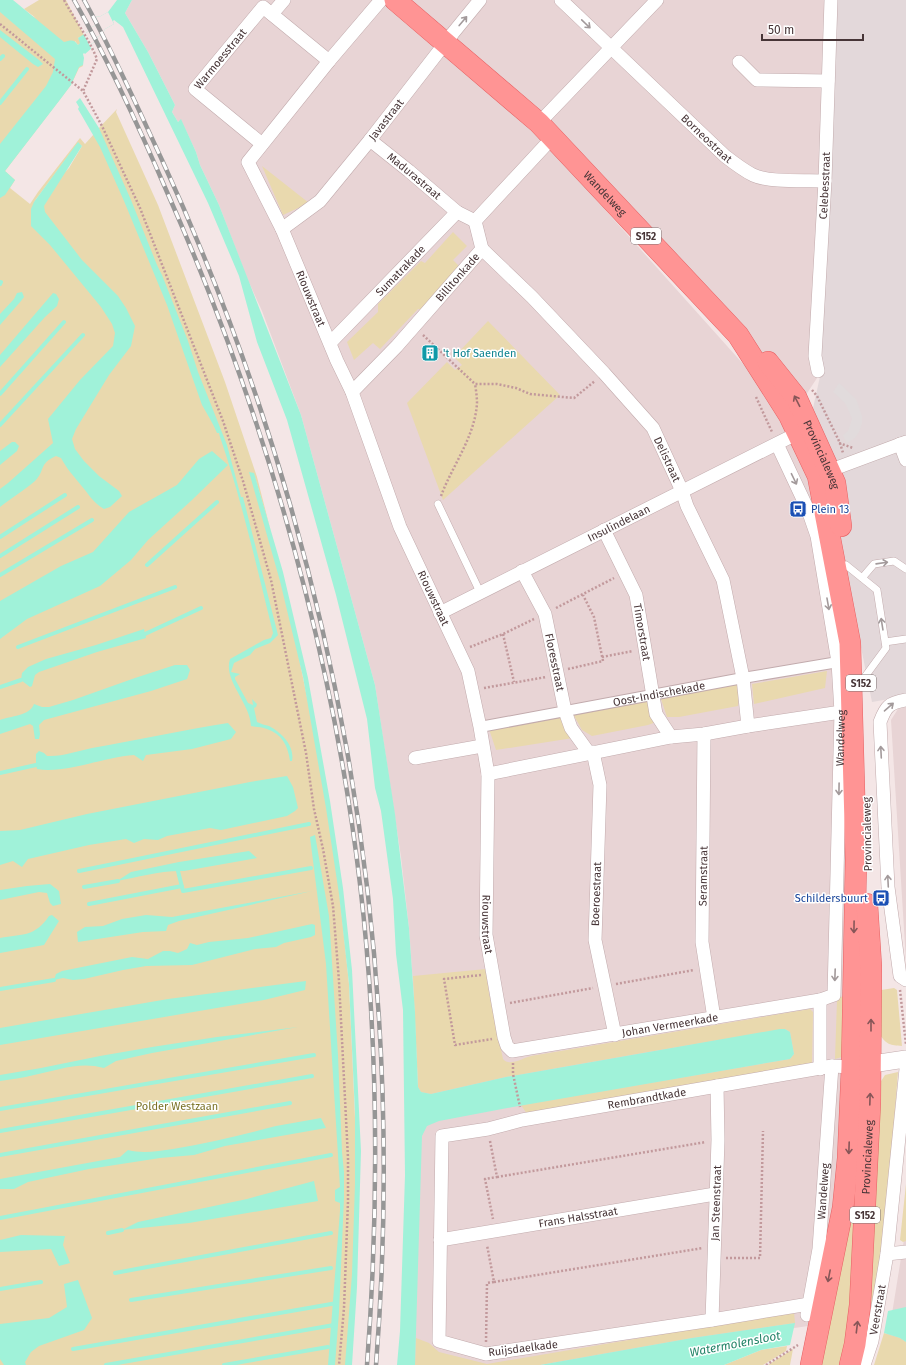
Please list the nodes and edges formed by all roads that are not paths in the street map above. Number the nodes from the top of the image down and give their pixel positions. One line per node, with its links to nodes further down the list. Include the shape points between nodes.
1 (284, 0): 8 (street)
2 (382, 0): 11 (street)
3 (396, 0): 9 (main road, Wandelweg / S152)
4 (480, 0): 9 (street, Javastraat, one-way to 4)
5 (561, 0): 10 (street, Borneostraat, one-way to 10)
6 (657, 0): 10 (street)
7 (831, 0): 13 (street, Celebesstraat)
8 (272, 14): 11 (street); 16 (street, Warmoesstraat, via 263,7 195,89)
9 (446, 42): 14 (main road, Wandelweg / S152); 15 (street, Javastraat)
10 (611, 48): 14 (street); 17 (street, Borneostraat, via 725,156 740,167 755,176 771,179)
11 (329, 61): 16 (street)
12 (739, 62): 13 (street, via 757,80)
13 (828, 81): 17 (street, Celebesstraat)
14 (546, 130): 19 (street); 22 (main road, Wandelweg / S152)
15 (370, 140): 18 (street, Madurastraat); 20 (street, Javastraat, via 320,200)
16 (262, 144): 20 (street, Riouwstraat, via 248,162)
17 (825, 181): 24 (street, Celebesstraat, via 815,356)
18 (457, 212): 19 (street); 23 (street, Sumatrakade)
19 (476, 221): 21 (street, Billitonkade)
20 (282, 229): 23 (street, Riouwstraat)
21 (482, 249): 25 (street, Billitonkade, via 398,346); 31 (street, Delistraat, via 532,297 653,428)
22 (738, 335): 26 (main road, Wandelweg / S152); 30 (main road, Provincialeweg / S152, one-way to 22, via 796,397 760,353)
23 (330, 344): 25 (street, Riouwstraat)
24 (818, 371)
25 (352, 392): 38 (street, Riouwstraat, via 400,527)
26 (798, 433): 28 (street, Insulindelaan); 30 (main road, Provincialeweg / S152)
27 (903, 443): 29 (street); 30 (street)
28 (777, 444): 31 (street, Insulindelaan); 41 (street, Wandelweg, one-way to 41, via 808,510 816,536)
29 (906, 460)
30 (824, 473): 36 (main road, Provincialeweg / S152, via 835,483); 63 (main road, Provincialeweg / S152, one-way to 63, via 850,644)
31 (682, 490): 33 (street, Insulindelaan); 42 (street, Delistraat, via 687,506 723,580)
32 (438, 504): 37 (lane)
33 (604, 530): 35 (street, Insulindelaan); 44 (street, Timorstraat, via 636,595)
34 (906, 570): 36 (lane, one-way to 34, via 874,564 894,562)
35 (522, 571): 37 (street, Insulindelaan); 46 (street, Floresstraat, via 545,614)
36 (854, 572): 40 (lane, one-way to 36, via 877,590); 43 (main road, Provincialeweg / S152)
37 (480, 592): 38 (street, Insulindelaan)
38 (440, 613): 49 (street, Riouwstraat, via 468,671)
39 (906, 638): 40 (lane)
40 (885, 642): 43 (lane, via 886,648)
41 (838, 662): 42 (street, Oost-Indischekade); 47 (street, Wandelweg)
42 (743, 678): 44 (street, Oost-Indischekade); 48 (street, Delistraat)
43 (861, 682): 63 (main road, Provincialeweg / S152, one-way to 43, via 871,966 866,741)
44 (652, 695): 46 (street, Oost-Indischekade); 51 (street, Timorstraat, via 656,714)
45 (906, 700): 56 (street, one-way to 45, via 888,888 880,722 886,708 895,702)
46 (565, 711): 49 (street, Oost-Indischekade); 53 (street, Floresstraat, via 570,728)
47 (841, 712): 48 (street); 57 (street, Wandelweg, one-way to 57)
48 (748, 726): 50 (street)
49 (480, 727): 52 (street, Riouwstraat)
50 (704, 734): 51 (street); 59 (street, Seramstraat, via 702,942)
51 (670, 737): 53 (street)
52 (482, 746): 54 (street); 55 (street, Riouwstraat)
53 (591, 752): 55 (street); 60 (street, Boeroestraat, via 600,785 595,940)
54 (415, 758)
55 (488, 774): 61 (street, Riouwstraat, via 486,935)
56 (903, 978)
57 (834, 995): 58 (street, Johan Vermeerkade)
58 (820, 1000): 59 (street, Johan Vermeerkade); 64 (street, Wandelweg)
59 (714, 1018): 60 (street, Johan Vermeerkade)
60 (615, 1035): 61 (street, Johan Vermeerkade, via 512,1051)
61 (506, 1041)
62 (906, 1059): 63 (street)
63 (862, 1065): 64 (street, Rembrandtkade); 74 (main road, Provincialeweg / S152, one-way to 74, via 843,1208); 75 (main road, Provincialeweg / S152, one-way to 63, via 860,1305)
64 (826, 1068): 66 (street, Rembrandtkade); 72 (street, Wandelweg, via 819,1249)
65 (906, 1069): 71 (street)
66 (717, 1086): 67 (street, Rembrandtkade); 68 (street, Jan Steenstraat)
67 (442, 1136): 69 (street, Ruijsdaelkade)
68 (716, 1194): 69 (street, Frans Halsstraat); 73 (street, Jan Steenstraat)
69 (440, 1240): 73 (street, Ruijsdaelkade, via 439,1341 486,1354)
70 (906, 1252): 71 (street)
71 (887, 1254): 76 (street, Veerstraat, via 872,1341)
72 (808, 1310): 73 (street, Ruijsdaelkade)
73 (712, 1320)
74 (811, 1365)
75 (850, 1365)
76 (864, 1365)

